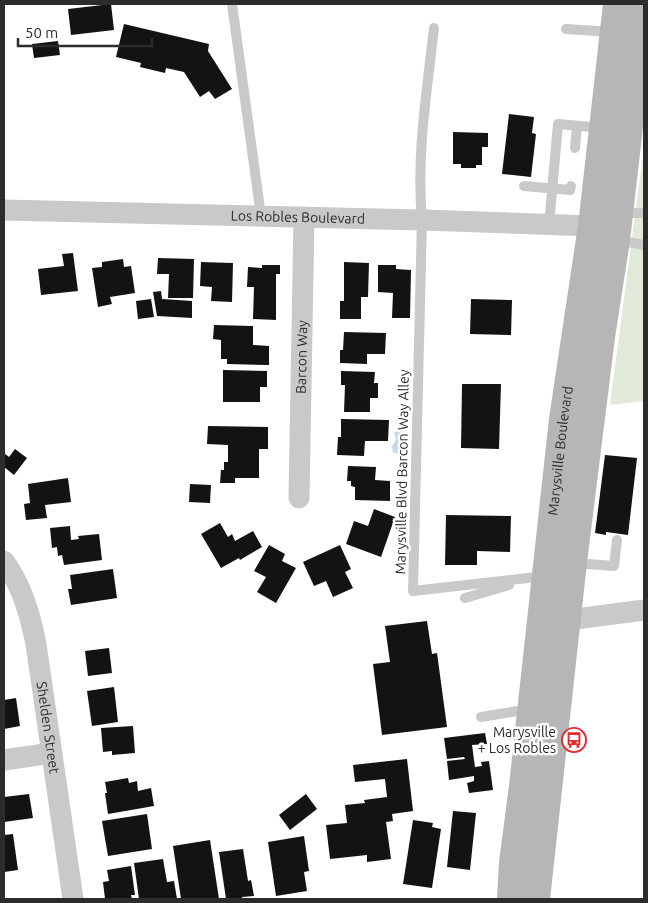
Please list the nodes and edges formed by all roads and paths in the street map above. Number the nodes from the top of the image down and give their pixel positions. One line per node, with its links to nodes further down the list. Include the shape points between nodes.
1 (232, 4): 14 (lane)
2 (617, 4): 6 (main road, Marysville Boulevard)
3 (643, 4): 6 (main road, Marysville Boulevard)
4 (434, 28): 16 (lane, via 422,138 419,194)
5 (566, 29): 6 (lane)
6 (630, 33): 8 (main road, Marysville Boulevard); 17 (main road, Marysville Boulevard)
7 (577, 126): 8 (lane); 9 (lane); 12 (lane, via 558,124)
8 (604, 128): 17 (main road, Marysville Boulevard)
9 (575, 148)
10 (524, 186): 12 (lane)
11 (571, 186): 12 (lane, via 570,190)
12 (552, 188): 18 (lane)
13 (4, 210): 14 (street, Los Robles Boulevard)
14 (261, 216): 15 (street, Los Robles Boulevard)
15 (304, 217): 16 (street, Los Robles Boulevard); 20 (street, Barcon Way)
16 (422, 220): 18 (street, Los Robles Boulevard); 24 (lane, Marysville Blvd Barcon Way Alley, via 412,591)
17 (611, 224): 18 (street, Los Robles Boulevard); 19 (lane); 23 (main road, Marysville Boulevard, via 600,346); 24 (main road, Marysville Boulevard, via 564,419)
18 (548, 225)
19 (644, 245)
20 (299, 498)
21 (617, 540): 23 (lane, via 614,566)
22 (4, 561): 31 (street, Shelden Street, via 21,591 30,617)
23 (573, 562): 27 (main road, Marysville Boulevard)
24 (546, 579): 25 (lane, via 508,585); 28 (main road, Marysville Boulevard)
25 (465, 598)
26 (644, 610): 27 (street)
27 (567, 620): 28 (street); 35 (main road, Marysville Boulevard)
28 (540, 624): 29 (main road, Marysville Boulevard)
29 (531, 709): 30 (lane); 34 (main road, Marysville Boulevard)
30 (481, 717)
31 (52, 753): 32 (street); 33 (street, Shelden Street)
32 (4, 760)
33 (73, 899)
34 (510, 899)
35 (536, 899)

